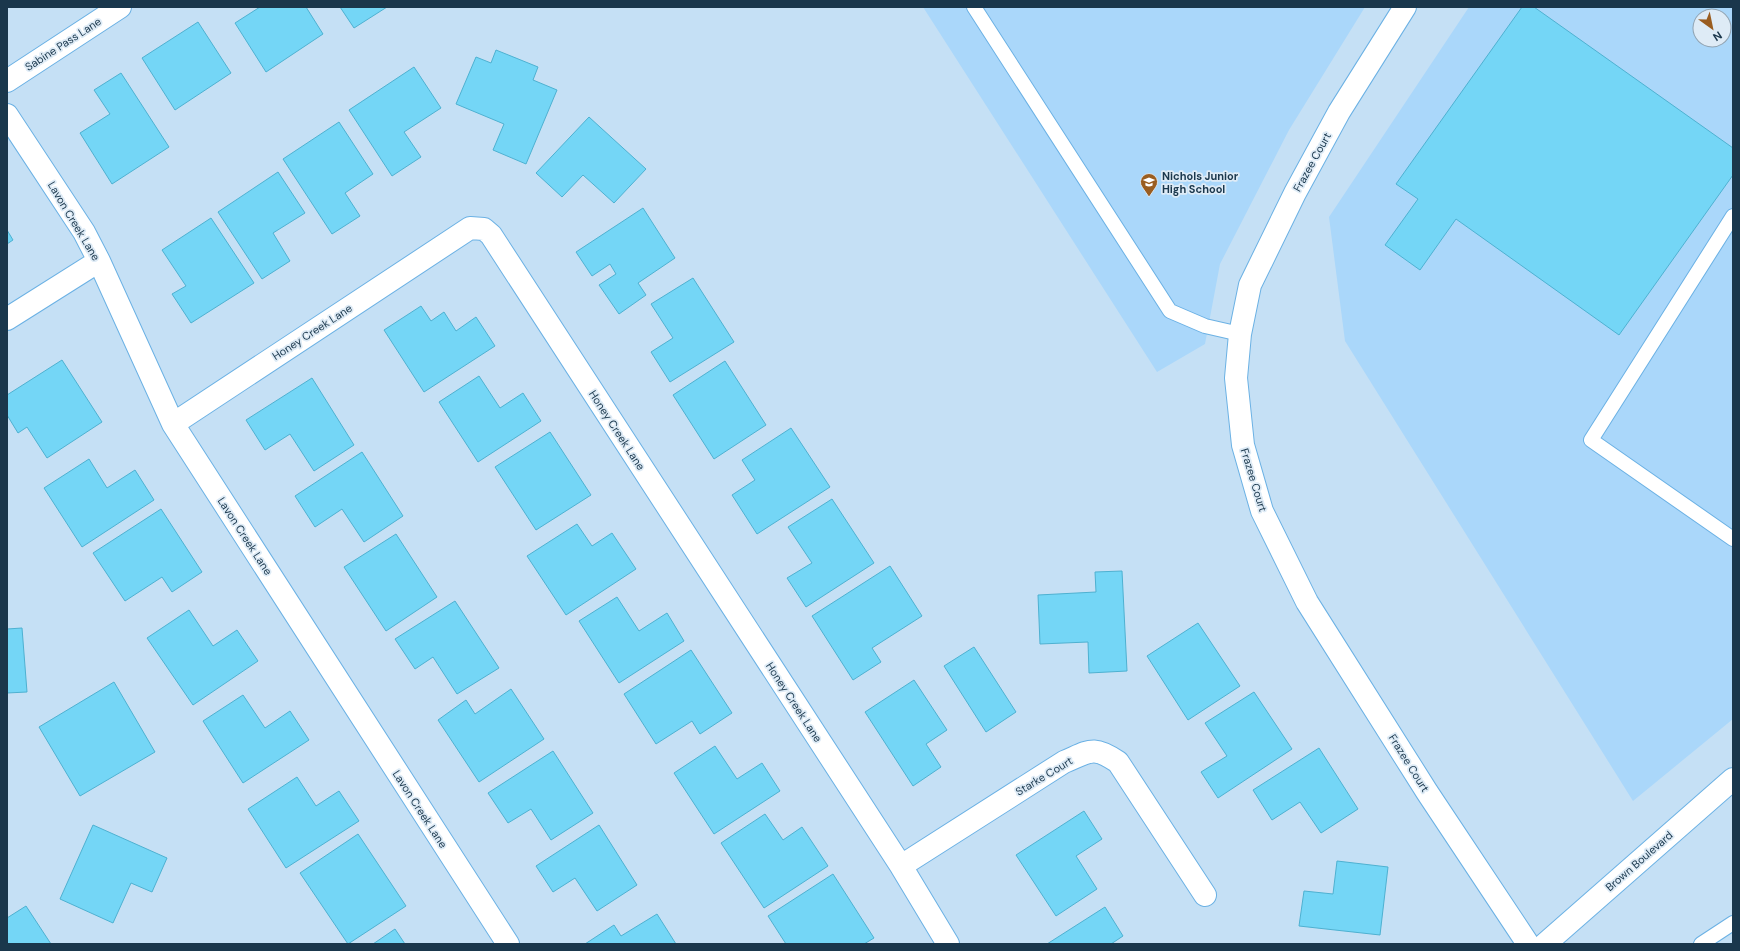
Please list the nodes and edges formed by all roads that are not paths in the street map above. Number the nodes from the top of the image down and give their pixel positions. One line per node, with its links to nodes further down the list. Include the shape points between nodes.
1 (120, 7): 4 (street, Sabine Pass Lane)
2 (974, 7): 9 (lane, via 1170,311 1206,326)
3 (1405, 7): 9 (street, Frazee Court, via 1339,112 1295,193 1250,285)
4 (7, 81)
5 (7, 115): 7 (street, Lavon Creek Lane, via 84,232)
6 (1733, 216): 11 (lane, via 1592,440)
7 (99, 261): 8 (street); 10 (street, Lavon Creek Lane)
8 (7, 319)
9 (1240, 334): 18 (street, Frazee Court, via 1236,378 1243,445 1262,511 1307,602 1427,792)
10 (173, 424): 13 (street, Honey Creek Lane, via 470,228 484,229 491,235); 16 (street, Lavon Creek Lane)
11 (1733, 538)
12 (1733, 779): 19 (street, Brown Boulevard)
13 (900, 866): 14 (street, Starke Court, via 1064,762 1092,751 1106,754 1118,762); 17 (street, Honey Creek Lane)
14 (1205, 895)
15 (1733, 923): 20 (lane)
16 (508, 944)
17 (948, 944)
18 (1528, 944)
19 (1545, 944)
20 (1701, 944)

